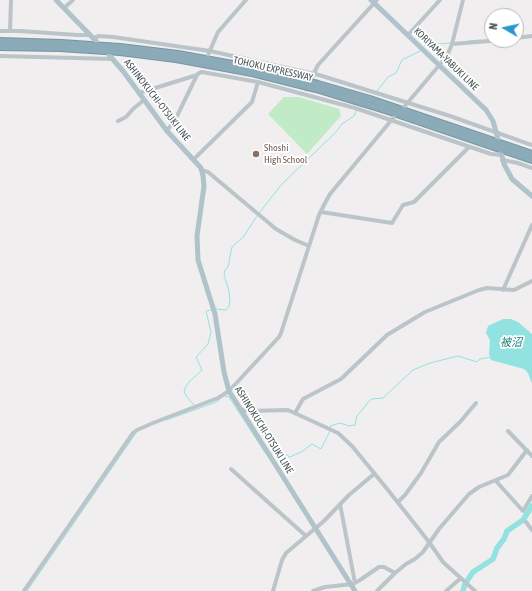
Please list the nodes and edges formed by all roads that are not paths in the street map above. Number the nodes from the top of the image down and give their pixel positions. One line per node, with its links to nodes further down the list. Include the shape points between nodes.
1 (11, 0): 10 (street)
2 (56, 0): 8 (main road)
3 (73, 0): 8 (street)
4 (246, 0): 17 (street, via 218,32)
5 (440, 0): 11 (street)
6 (463, 0): 15 (street)
7 (374, 1): 11 (main road, KORIYAMA-YABUKI LINE); 22 (street, via 318,65)
8 (64, 8): 12 (main road)
9 (0, 31): 10 (street)
10 (10, 31): 12 (street)
11 (408, 35): 20 (main road, KORIYAMA-YABUKI LINE)
12 (93, 38): 17 (street, via 113,37)
13 (0, 41): 35 (highway, TOHOKU EXPRESSWAY, via 120,47 254,68 370,99)
14 (484, 41): 15 (street)
15 (452, 44): 20 (street, via 447,56)
16 (0, 46): 38 (highway, TOHOKU EXPRESSWAY, via 120,52 252,73 395,113)
17 (209, 53): 22 (street)
18 (0, 56): 19 (street)
19 (111, 57): 24 (main road, ASHINOKUCHI-OTSUKI LINE)
20 (439, 65): 26 (street); 31 (main road, KORIYAMA-YABUKI LINE, via 486,110)
21 (197, 75): 23 (street, via 203,70); 24 (street); 30 (street, via 177,116)
22 (313, 76): 26 (street)
23 (258, 82): 28 (street); 37 (street, via 252,102)
24 (139, 92): 25 (main road, ASHINOKUCHI-OTSUKI LINE)
25 (144, 100): 29 (street); 30 (main road, ASHINOKUCHI-OTSUKI LINE)
26 (407, 102): 27 (street); 31 (street)
27 (404, 107)
28 (393, 119): 34 (street); 42 (street, via 330,194)
29 (118, 121)
30 (167, 130): 37 (main road, ASHINOKUCHI-OTSUKI LINE)
31 (497, 132): 32 (main road, KORIYAMA-YABUKI LINE); 33 (street)
32 (498, 139)
33 (532, 145)
34 (469, 146): 36 (street); 42 (street, via 414,202 403,205 392,223)
35 (532, 154)
36 (501, 156): 39 (street); 41 (main road, via 512,179)
37 (194, 159): 40 (main road, ASHINOKUCHI-OTSUKI LINE)
38 (532, 160)
39 (532, 168)
40 (201, 170): 44 (street, via 208,172 276,229); 47 (main road, ASHINOKUCHI-OTSUKI LINE, via 204,186 198,260 216,314)
41 (532, 196)
42 (321, 212): 44 (street)
43 (532, 224): 46 (street)
44 (309, 246): 47 (street, via 281,333)
45 (532, 281): 46 (street, via 514,290)
46 (503, 290): 50 (street, via 479,290 425,312 387,335 341,379 303,398)
47 (228, 391): 49 (main road, ASHINOKUCHI-OTSUKI LINE); 68 (street, via 216,400 137,430)
48 (476, 403): 58 (street, via 439,442 421,474)
49 (240, 409): 50 (street, via 282,410); 61 (main road, ASHINOKUCHI-OTSUKI LINE)
50 (295, 413): 55 (street, via 338,433)
51 (508, 431): 52 (street)
52 (527, 450): 53 (street); 56 (street, via 510,474)
53 (532, 456)
54 (231, 469): 63 (street)
55 (374, 474): 58 (street); 59 (street)
56 (496, 481): 57 (street, via 523,510); 64 (street, via 469,494)
57 (532, 496)
58 (398, 502): 64 (street)
59 (340, 504): 61 (street); 67 (street)
60 (526, 522): 62 (street)
61 (315, 529): 63 (street); 67 (main road, ASHINOKUCHI-OTSUKI LINE)
62 (532, 530)
63 (306, 536): 69 (street, via 284,556)
64 (429, 542): 65 (street, via 415,559); 66 (street, via 443,562)
65 (395, 573): 67 (street, via 379,567); 72 (street)
66 (460, 578): 73 (street); 74 (street)
67 (353, 583): 70 (street); 71 (main road, ASHINOKUCHI-OTSUKI LINE)
68 (24, 591)
69 (273, 591)
70 (313, 591)
71 (355, 591)
72 (377, 591)
73 (446, 591)
74 (475, 591)

